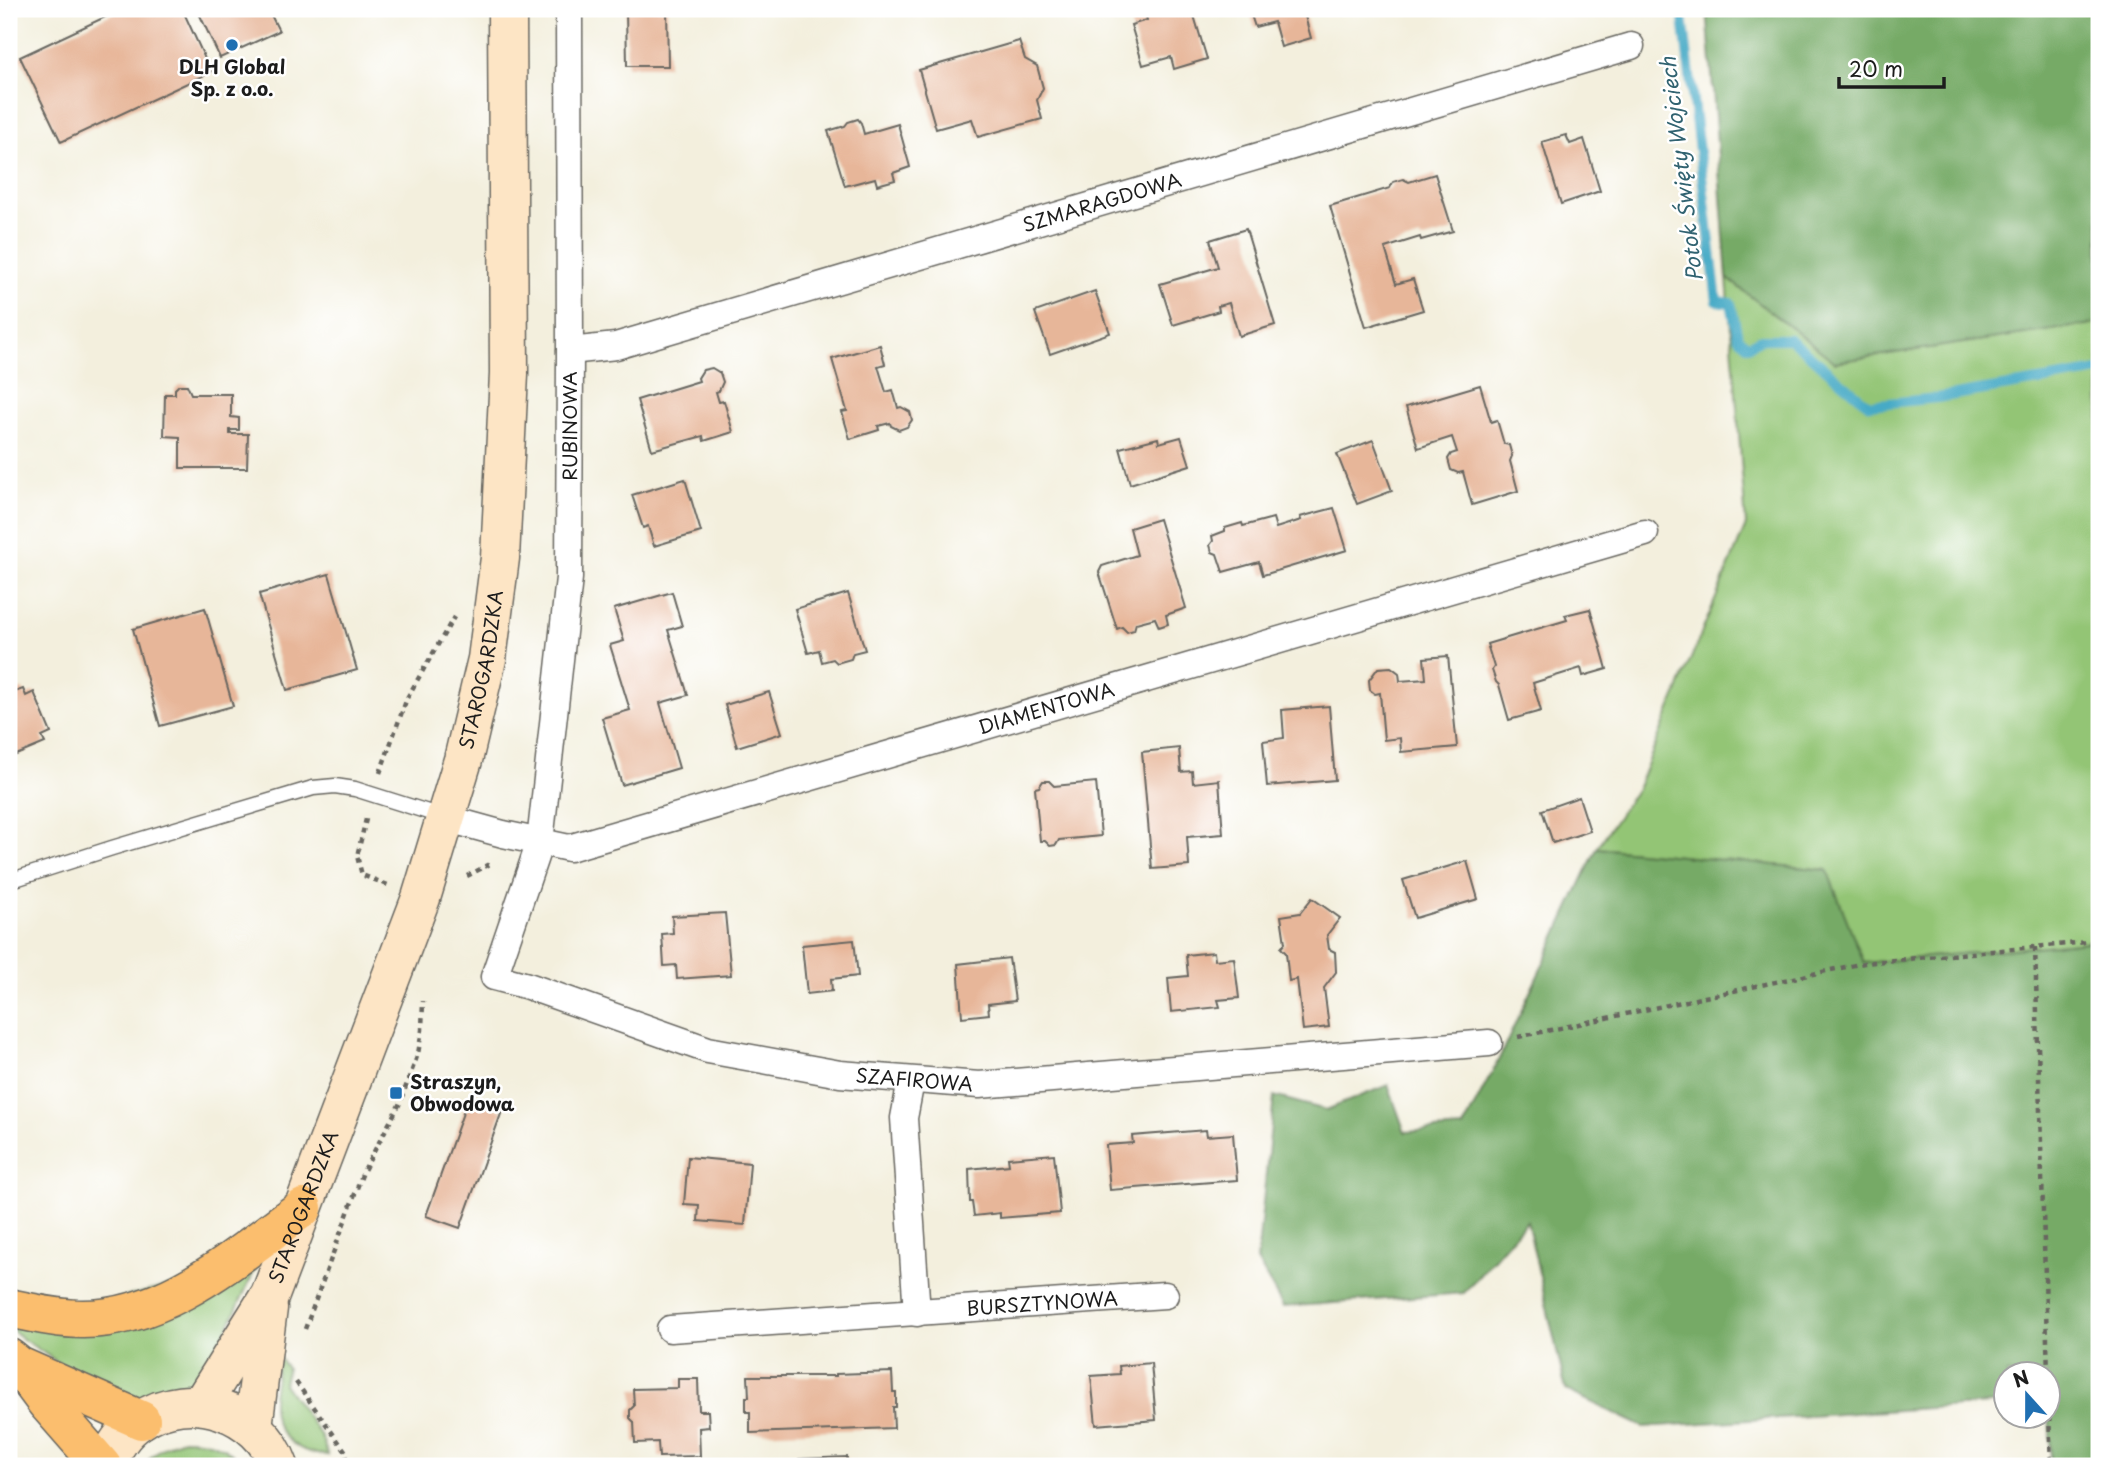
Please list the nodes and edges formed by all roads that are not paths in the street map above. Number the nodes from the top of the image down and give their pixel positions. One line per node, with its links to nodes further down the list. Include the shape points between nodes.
1 (507, 9): 6 (main road, STAROGARDZKA, via 509,374 500,558 487,659)
2 (569, 9): 4 (street, RUBINOWA)
3 (1631, 46): 4 (street, SZMARAGDOWA, via 616,346)
4 (570, 351): 7 (street, RUBINOWA, via 569,579)
5 (1645, 533): 7 (street, DIAMENTOWA, via 569,848)
6 (445, 818): 7 (street, DIAMENTOWA); 8 (lane, via 373,794 335,786 313,788); 11 (main road, STAROGARDZKA, via 421,898)
7 (540, 842): 10 (street, SZAFIROWA, via 494,977 708,1050 840,1074)
8 (9, 881)
9 (1489, 1044): 10 (street, SZAFIROWA, via 979,1085)
10 (911, 1081): 15 (street, via 904,1118)
11 (303, 1208): 12 (main road, STAROGARDZKA); 14 (highway, via 204,1278 148,1307 84,1319)
12 (270, 1295): 18 (main road, STAROGARDZKA); 20 (main road, STAROGARDZKA)
13 (1165, 1295): 15 (street, BURSZTYNOWA)
14 (9, 1308)
15 (917, 1313): 16 (street, BURSZTYNOWA)
16 (670, 1329)
17 (14, 1362): 19 (highway); 21 (highway)
18 (201, 1405): 19 (main road, via 169,1407); 20 (main road, via 229,1412)
19 (141, 1420): 21 (main road, via 118,1441)
20 (253, 1427): 22 (main road)
21 (104, 1466)
22 (279, 1466)

